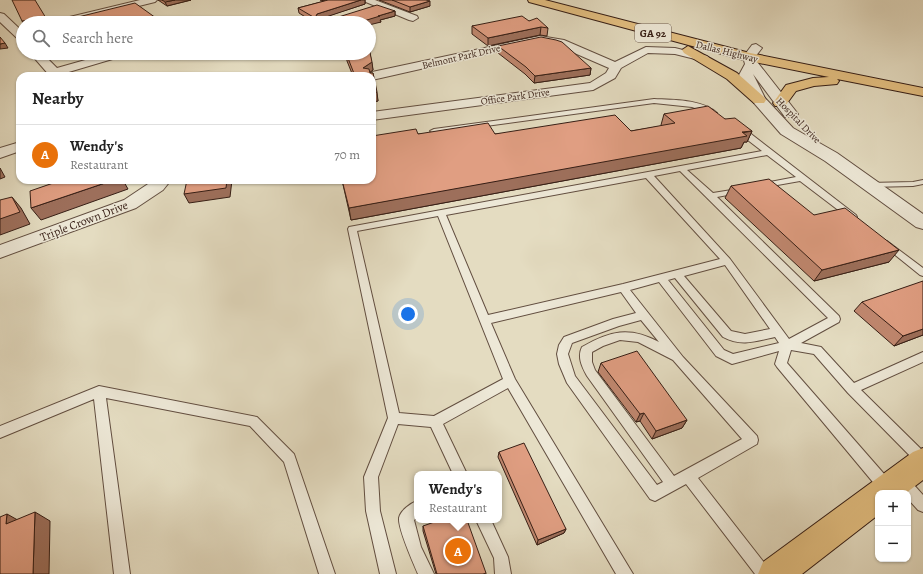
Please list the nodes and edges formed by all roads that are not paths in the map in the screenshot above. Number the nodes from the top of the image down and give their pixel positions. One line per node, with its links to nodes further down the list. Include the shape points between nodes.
1 (152, 0): 7 (street)
2 (526, 0): 11 (main road)
3 (533, 0): 14 (main road, Dallas Highway / GA 92)
4 (569, 0): 14 (main road, Dallas Highway / GA 92)
5 (365, 5): 8 (street, via 377,5)
6 (0, 16): 9 (street)
7 (86, 16)
8 (413, 18)
9 (16, 30)
10 (16, 35): 12 (street)
11 (644, 35): 13 (street, via 648,44); 15 (main road, via 687,49)
12 (6, 36)
13 (646, 50): 15 (street, via 675,51); 18 (street, Office Park Drive)
14 (752, 57): 22 (main road, Dallas Highway / GA 92); 23 (main road, Dallas Highway / GA 92); 24 (street, Hospital Drive, via 746,75); 25 (street, Hospital Drive)
15 (703, 58): 24 (main road, via 732,76)
16 (42, 60): 19 (street)
17 (100, 60): 20 (street)
18 (616, 66): 21 (street, Belmont Park Drive, via 554,39 540,39); 26 (street, Office Park Drive, via 611,75 593,86)
19 (53, 72)
20 (61, 72)
21 (376, 75)
22 (876, 84): 23 (main road, Dallas Highway / GA 92); 25 (main road, via 813,82 791,88)
23 (921, 89)
24 (759, 100): 33 (street, Hospital Drive, via 788,131)
25 (780, 103): 33 (street, Hospital Drive, via 820,139)
26 (376, 115)
27 (719, 116): 29 (lane, via 708,109 678,102 654,101)
28 (730, 122): 31 (lane)
29 (434, 132)
30 (16, 147): 32 (street)
31 (768, 152): 34 (lane); 36 (lane)
32 (0, 153)
33 (831, 157): 40 (street, Hospital Drive)
34 (682, 169): 35 (lane); 42 (lane)
35 (648, 175): 43 (lane); 48 (lane)
36 (802, 178): 42 (lane); 45 (lane)
37 (923, 182): 39 (lane)
38 (159, 184): 47 (street, Triple Crown Drive, via 130,204)
39 (913, 184): 40 (lane); 41 (lane)
40 (867, 185): 44 (street, Hospital Drive)
41 (923, 191)
42 (710, 196): 56 (lane, via 835,319)
43 (441, 213): 54 (lane); 62 (lane, via 352,229)
44 (923, 223)
45 (863, 224)
46 (881, 239): 49 (lane)
47 (0, 252)
48 (727, 261): 50 (lane); 55 (lane)
49 (923, 273)
50 (677, 274): 51 (lane); 55 (lane, via 732,338)
51 (661, 278): 52 (lane); 56 (lane, via 725,357 732,359)
52 (623, 288): 53 (lane); 54 (lane)
53 (643, 315): 58 (lane); 68 (lane, via 568,340 562,357 571,379 655,494)
54 (485, 320): 59 (lane)
55 (778, 332): 56 (lane)
56 (787, 345): 60 (lane, via 817,350); 69 (lane, via 781,364)
57 (923, 357): 60 (lane)
58 (679, 360): 67 (lane, via 752,440); 68 (lane, via 635,335 608,339 586,350 586,362 591,373)
59 (510, 381): 63 (lane); 78 (lane)
60 (852, 389): 65 (lane)
61 (99, 391): 64 (lane); 73 (lane); 74 (lane, via 253,421 289,458)
62 (394, 418): 63 (lane); 75 (lane, via 371,477 373,511)
63 (435, 422): 66 (lane)
64 (0, 432)
65 (923, 461): 69 (main road)
66 (459, 471)
67 (688, 476): 68 (lane); 79 (lane)
68 (672, 484)
69 (887, 489): 70 (lane); 80 (main road)
70 (923, 505)
71 (414, 511): 76 (lane, via 406,518 414,549)
72 (483, 523): 77 (lane, via 500,557)
73 (122, 574)
74 (327, 574)
75 (388, 574)
76 (426, 574)
77 (503, 574)
78 (625, 574)
79 (764, 574)
80 (775, 574)

